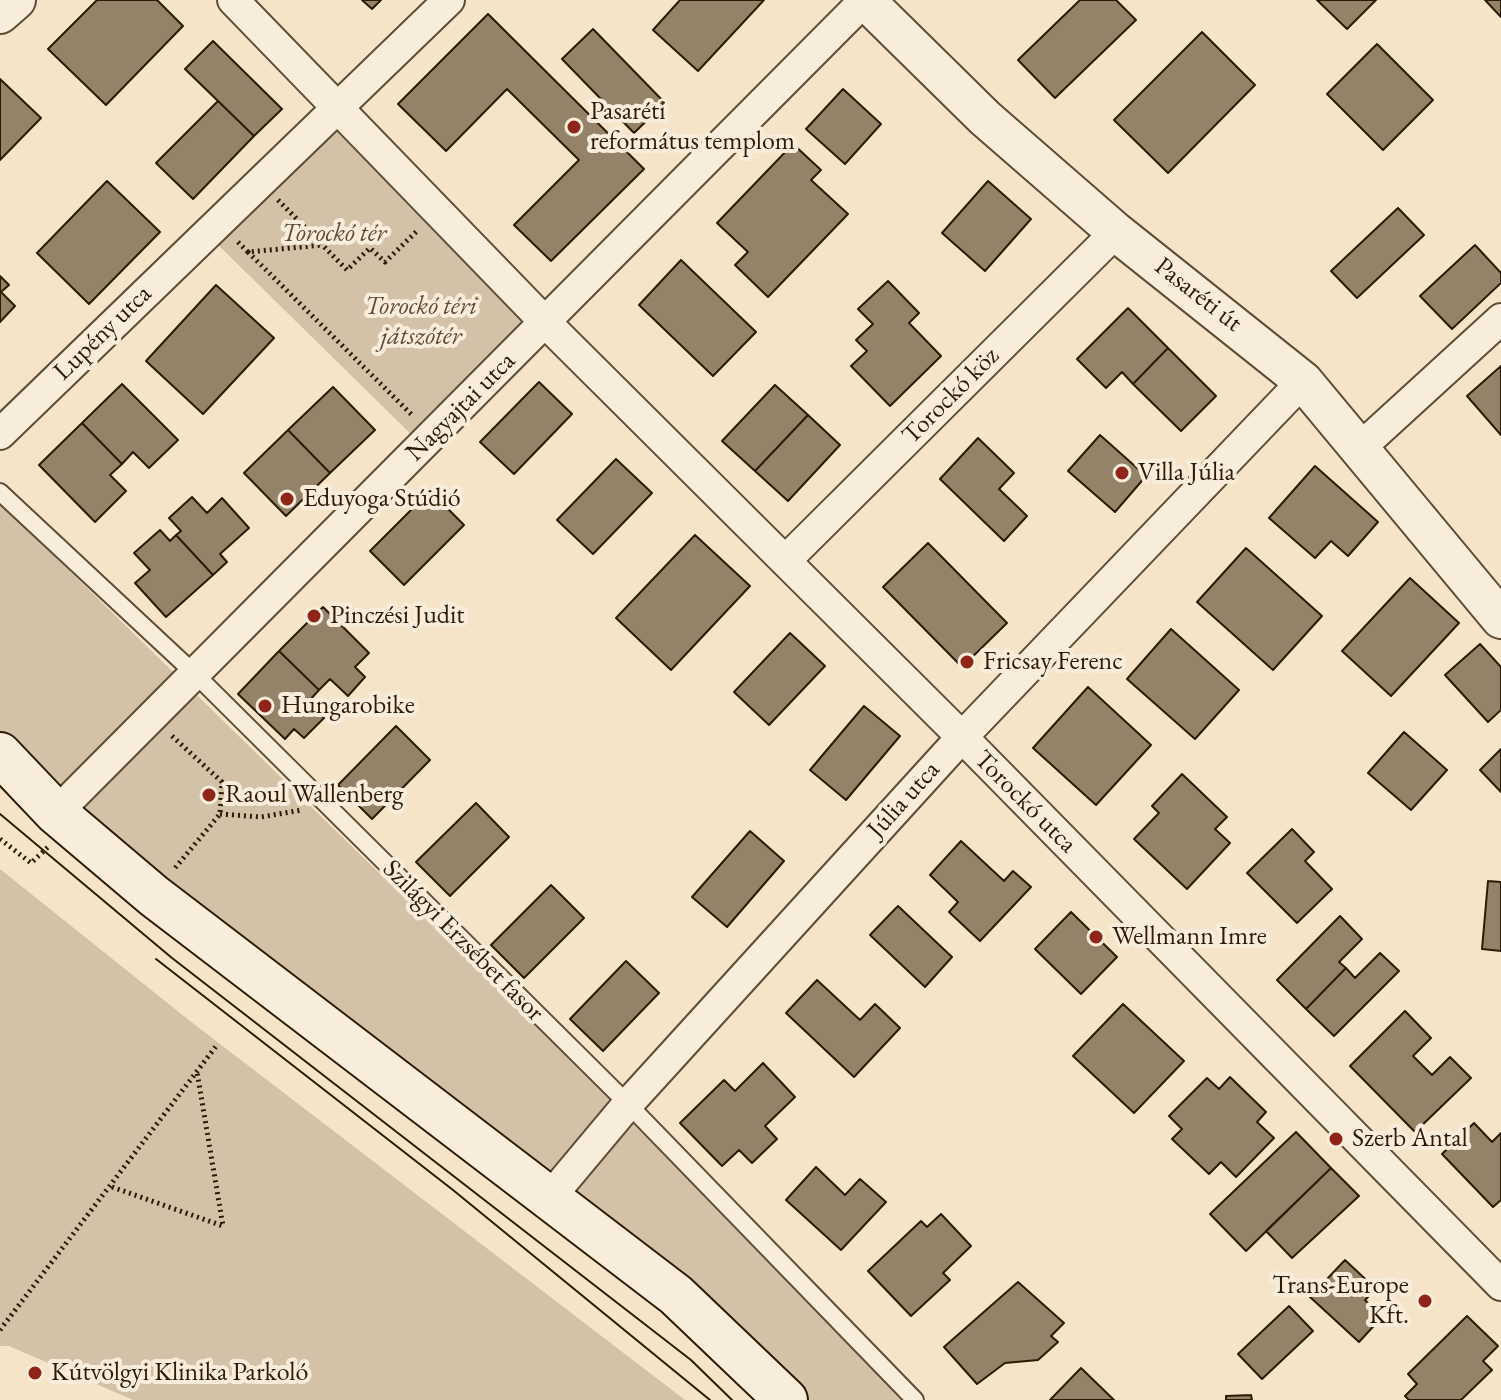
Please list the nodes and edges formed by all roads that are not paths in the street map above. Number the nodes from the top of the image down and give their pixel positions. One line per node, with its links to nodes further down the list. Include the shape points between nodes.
1 (16, 0): 5 (street)
2 (233, 0): 6 (street)
3 (449, 0): 6 (street)
4 (865, 0): 7 (street, Pasaréti út, via 985,118); 9 (street, Nagyajtai utca)
5 (0, 14)
6 (337, 110): 9 (street); 11 (street, Lupény utca)
7 (1116, 232): 10 (street, Pasaréti út); 14 (street, Torockó köz)
8 (1501, 319): 12 (street)
9 (545, 322): 14 (street, Torockó utca); 16 (street, Nagyajtai utca)
10 (1303, 381): 12 (street, Pasaréti út); 17 (street, Júlia utca)
11 (0, 434)
12 (1361, 447): 15 (street, Pasaréti út)
13 (0, 492): 16 (lane, Szilágyi Erzsébet fasor)
14 (785, 561): 17 (street, Torockó utca)
15 (1501, 619)
16 (195, 674): 19 (street, Nagyajtai utca); 20 (lane, Szilágyi Erzsébet fasor)
17 (962, 737): 20 (street, Júlia utca); 22 (street, Torockó utca)
18 (0, 754): 19 (main road)
19 (57, 833): 21 (main road, via 154,896)
20 (628, 1104): 21 (street, Júlia utca); 24 (lane, Szilágyi Erzsébet fasor)
21 (551, 1196): 23 (main road, via 676,1295)
22 (1501, 1285)
23 (786, 1400)
24 (915, 1400)

